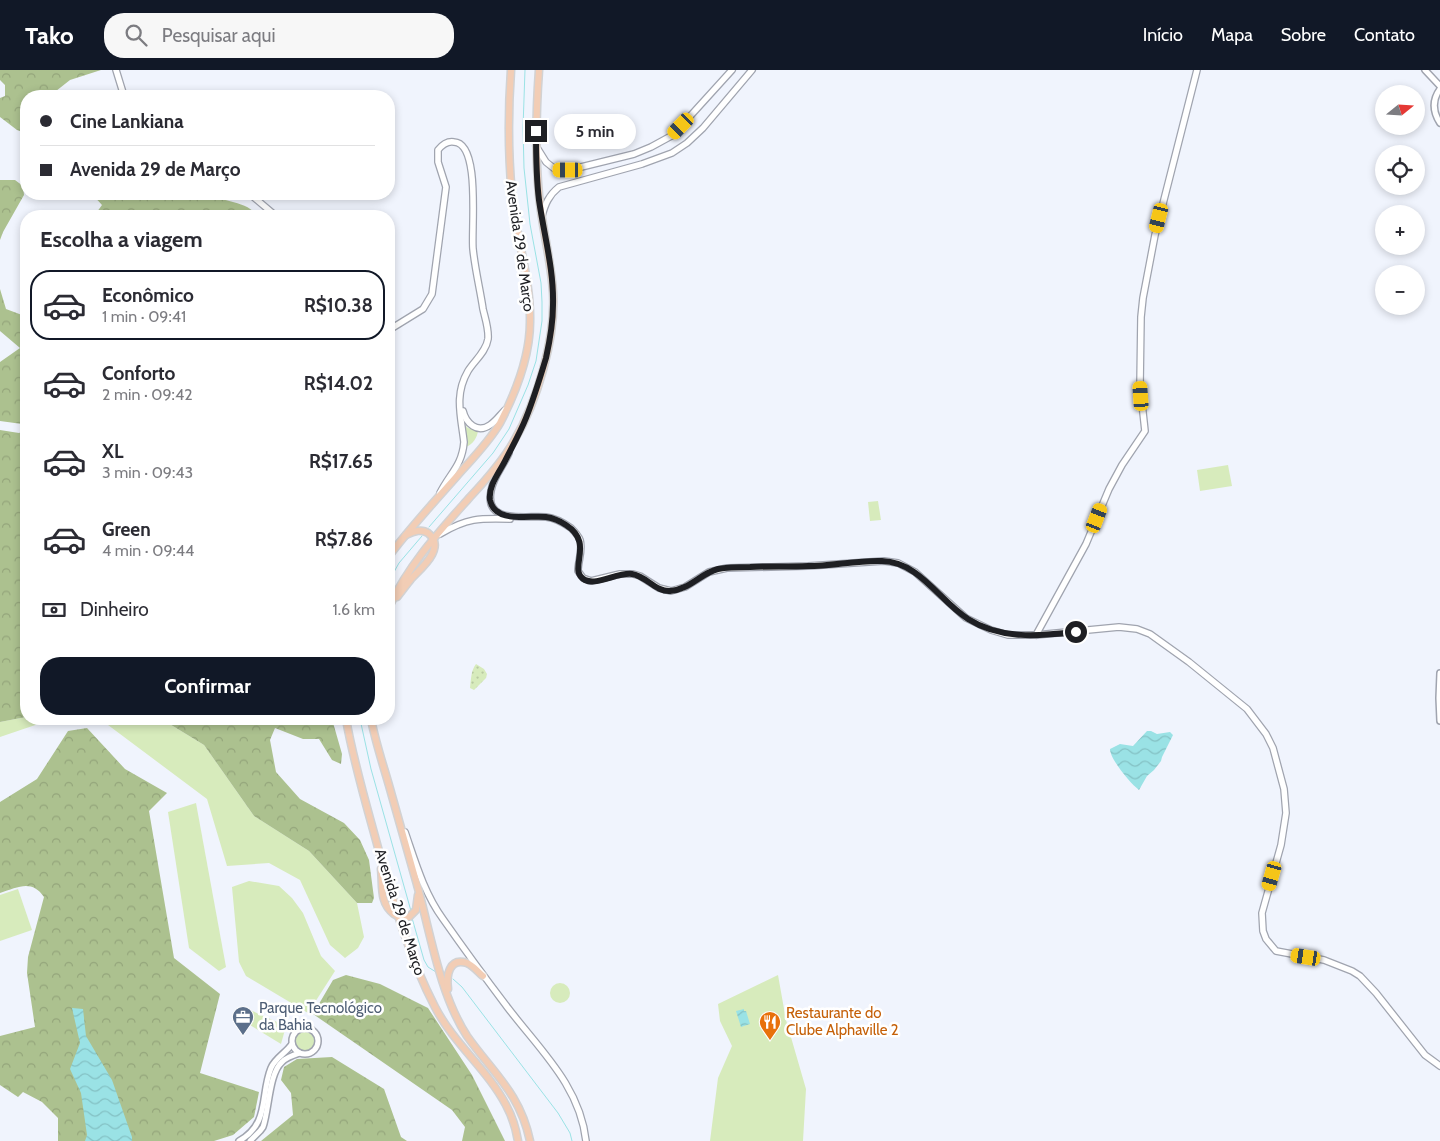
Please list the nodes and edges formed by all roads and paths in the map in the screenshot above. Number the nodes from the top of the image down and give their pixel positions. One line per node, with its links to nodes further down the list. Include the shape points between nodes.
1 (116, 70): 9 (main road)
2 (511, 70): 17 (main road, Avenida 29 de Março, via 508,132 511,180 530,321 524,363)
3 (538, 70): 11 (main road, Avenida 29 de Março)
4 (732, 70): 11 (main road, via 673,135 651,148 577,168 556,170 546,162)
5 (752, 70): 14 (main road, via 703,128 672,153 560,187 548,200)
6 (1197, 70): 26 (main road, via 1155,234 1141,316 1140,385 1145,431 1109,489 1086,544)
7 (1425, 70): 8 (street)
8 (1440, 88): 10 (street, via 1434,105)
9 (122, 90)
10 (1440, 123)
11 (536, 146): 14 (main road, Avenida 29 de Março)
12 (257, 200): 13 (main road)
13 (269, 210)
14 (542, 218): 18 (main road, Avenida 29 de Março, via 552,280 552,325 540,380)
15 (395, 326): 16 (main road, via 422,309 432,294 446,187 438,162 438,150 445,144 458,143 465,148 470,165 473,250 488,333 484,350)
16 (463, 381): 17 (main road, via 466,420 475,428 487,427); 19 (main road, via 459,398 463,453)
17 (507, 407): 19 (main road, Avenida 29 de Março, via 492,434)
18 (514, 443): 20 (main road, via 493,484 490,501 502,515); 22 (main road, Avenida 29 de Março)
19 (437, 498): 21 (main road, Avenida 29 de Março)
20 (537, 517): 22 (main road, via 472,520 459,523); 26 (main road, via 552,518 577,535 580,544 578,571 586,580 633,574 671,591 685,587 709,572 727,568 884,561 898,563 915,572 961,614 977,624 1008,635)
21 (405, 536): 22 (main road, via 421,531); 23 (main road, Avenida 29 de Março)
22 (435, 537): 24 (main road, Avenida 29 de Março, via 409,570); 25 (main road, via 429,561)
23 (395, 548)
24 (395, 596)
25 (395, 600)
26 (1036, 635): 38 (main road, via 1108,627 1145,631 1249,711 1273,748 1286,805 1281,845 1262,913 1266,939 1276,951 1324,960 1360,976 1426,1055)
27 (1440, 673): 28 (street)
28 (1440, 721)
29 (347, 725): 33 (main road, Avenida 29 de Março, via 382,871 384,900 390,911)
30 (372, 725): 31 (main road, Avenida 29 de Março)
31 (392, 795): 32 (main road, Avenida 29 de Março); 34 (main road, via 431,899)
32 (418, 888): 33 (main road, via 414,913 410,917); 35 (main road, Avenida 29 de Março)
33 (400, 917): 41 (main road, Avenida 29 de Março, via 436,1010 498,1091 512,1119)
34 (483, 976): 35 (main road, via 469,964 453,965 447,981); 43 (main road, via 570,1088)
35 (451, 1005): 42 (main road, Avenida 29 de Março, via 460,1027 511,1092)
36 (292, 1044): 37 (street); 37 (street, via 293,1034 299,1028 310,1028 316,1033 315,1049); 39 (street, via 272,1065 261,1118)
37 (300, 1053): 40 (street, via 278,1066 263,1126)
38 (1440, 1066)
39 (239, 1141)
40 (250, 1141)
41 (518, 1141)
42 (530, 1141)
43 (586, 1141)

